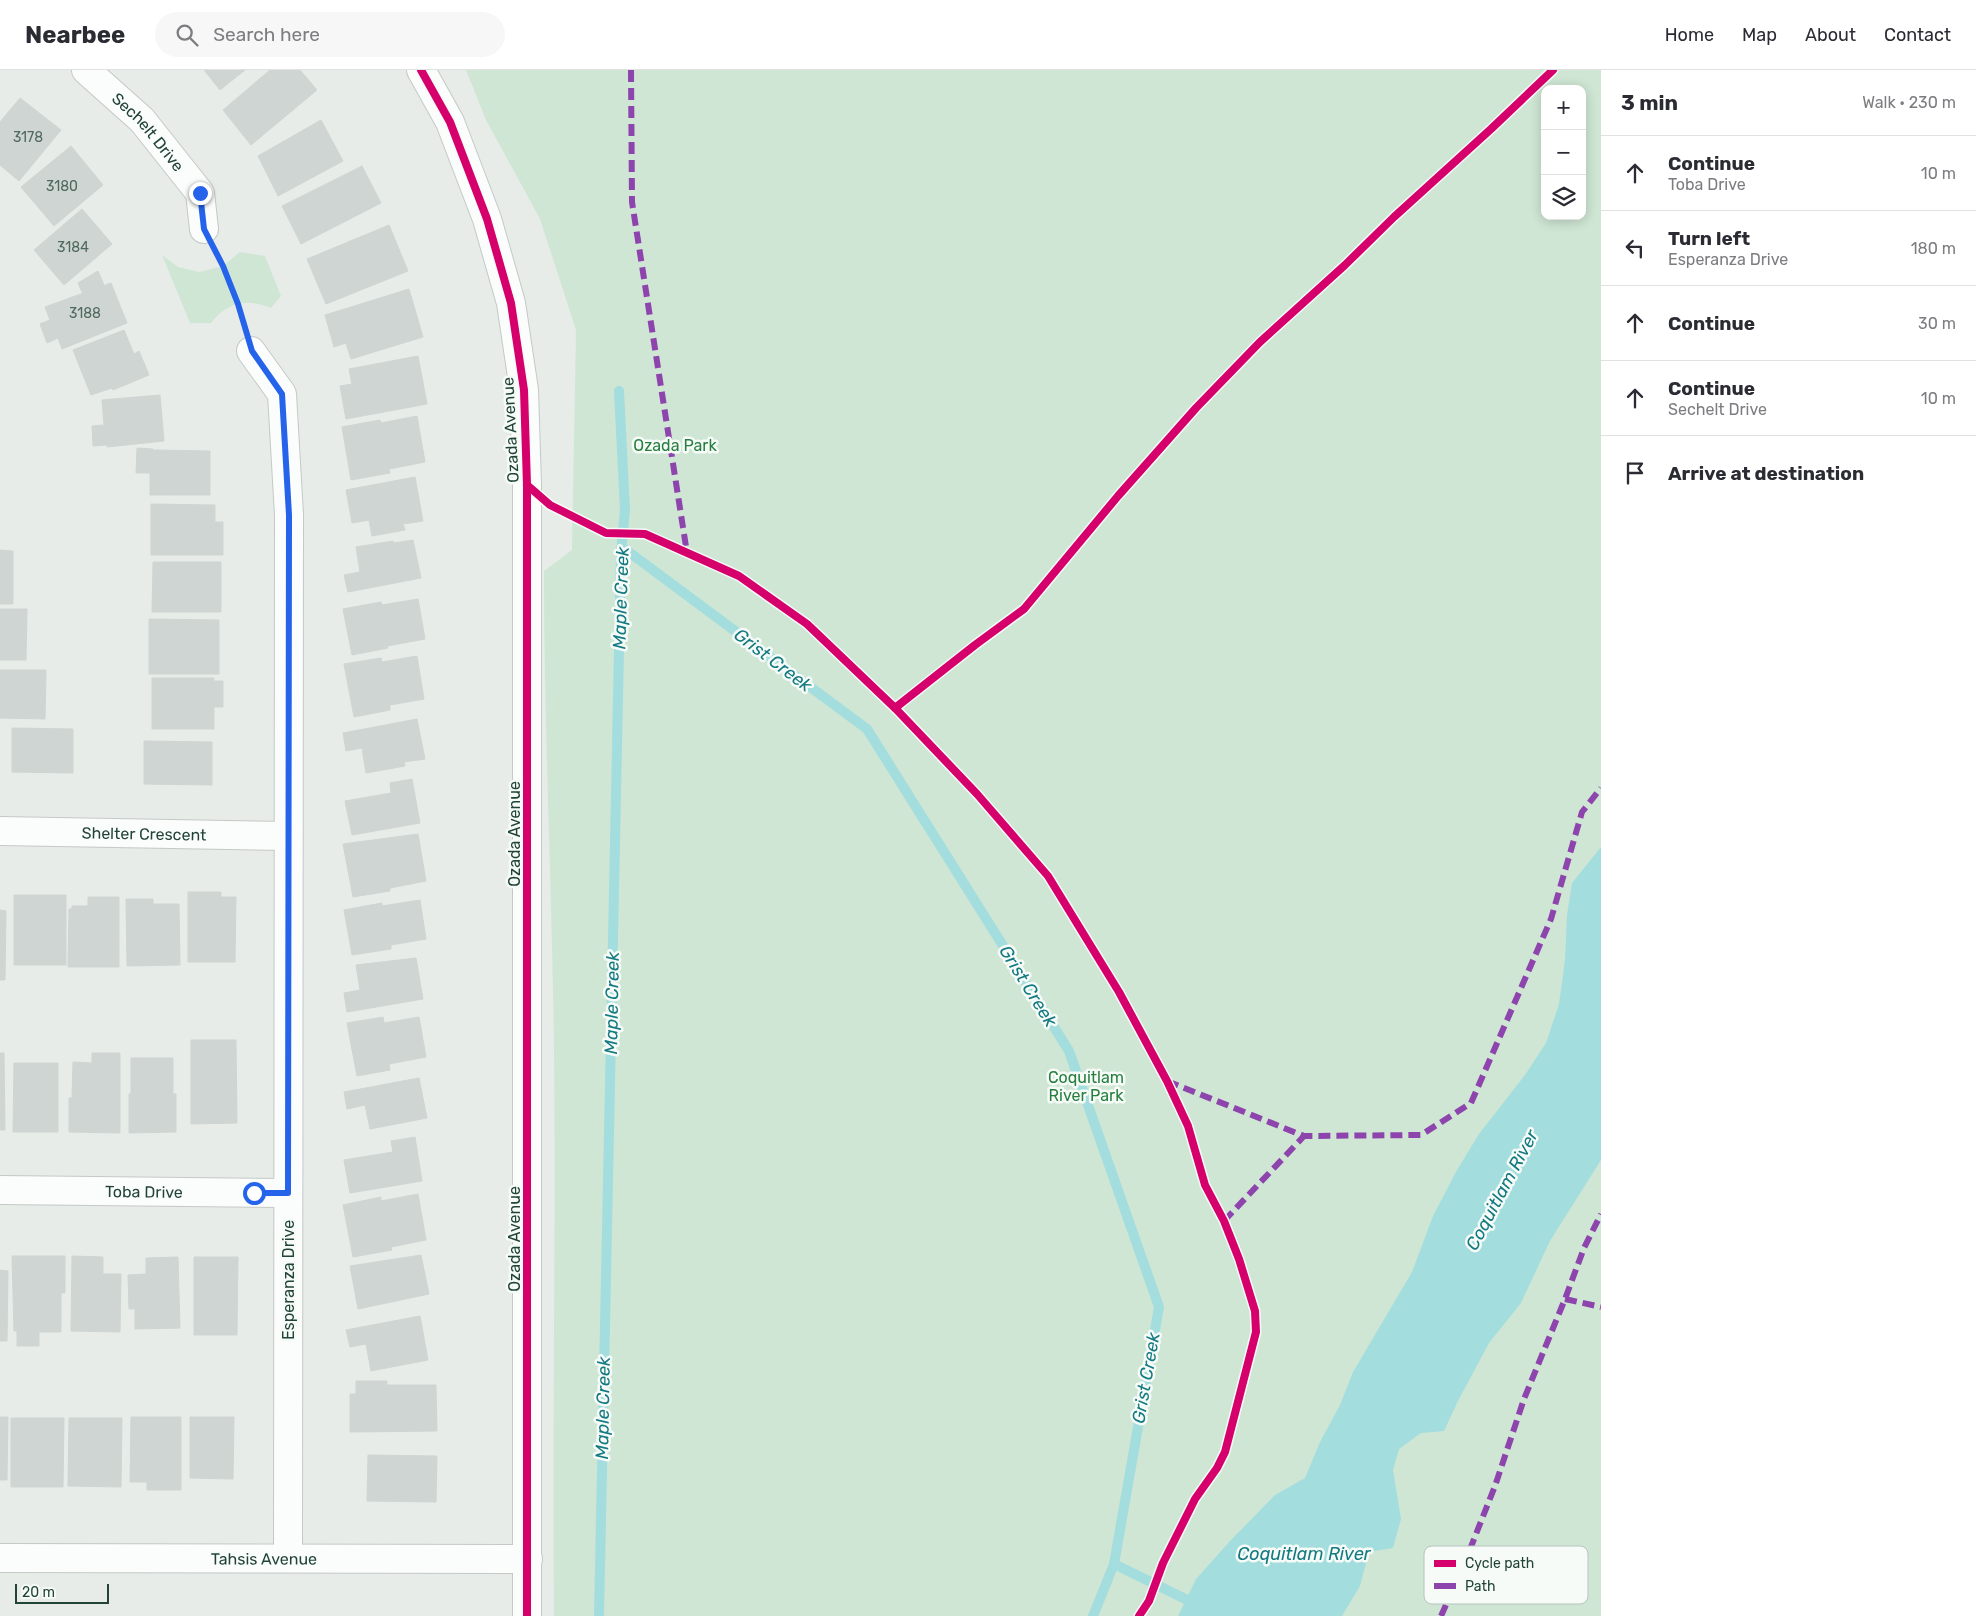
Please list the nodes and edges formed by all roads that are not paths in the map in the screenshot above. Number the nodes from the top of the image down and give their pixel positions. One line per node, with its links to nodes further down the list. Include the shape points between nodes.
1 (86, 70): 3 (street, Sechelt Drive, via 142,120 200,193)
2 (421, 70): 11 (street, Ozada Avenue, via 450,122 487,219 510,303 524,390 527,495)
3 (204, 229)
4 (252, 351): 6 (street, Esperanza Drive, via 282,394 289,515)
5 (0, 831): 6 (street, Shelter Crescent)
6 (288, 836): 8 (street, Esperanza Drive)
7 (0, 1190): 8 (street, Toba Drive)
8 (288, 1193): 10 (street, Esperanza Drive)
9 (0, 1558): 10 (street, Tahsis Avenue)
10 (288, 1558): 11 (street, Tahsis Avenue)
11 (528, 1559): 12 (street, Ozada Avenue)
12 (528, 1616)

